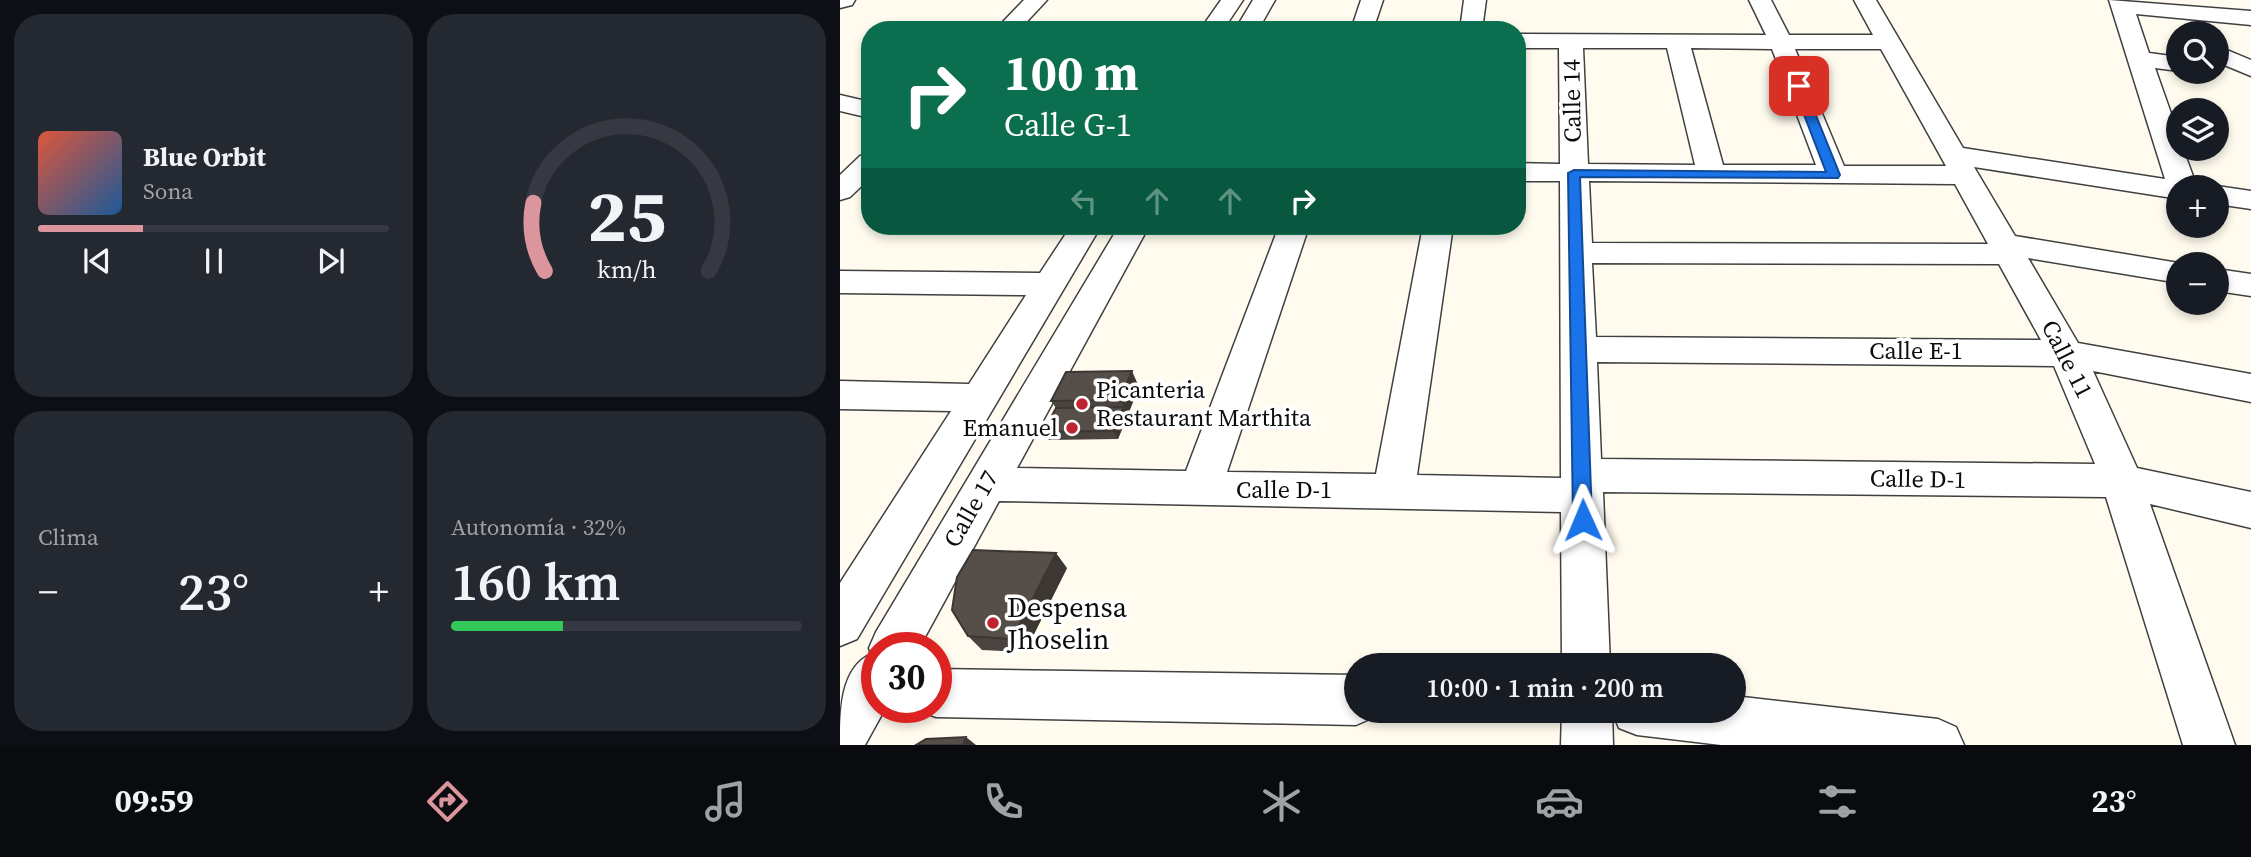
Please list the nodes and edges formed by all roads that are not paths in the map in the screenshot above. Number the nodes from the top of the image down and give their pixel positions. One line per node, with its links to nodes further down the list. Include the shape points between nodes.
1 (1036, 0): 10 (street)
2 (1232, 0): 11 (street)
3 (1264, 0): 12 (street)
4 (1372, 0): 13 (street)
5 (1475, 0): 14 (street)
6 (1760, 0): 19 (street)
7 (1865, 0): 20 (street, Calle 11)
8 (2121, 3): 9 (street); 21 (street)
9 (2237, 11): 15 (street)
10 (1015, 21)
11 (1217, 21)
12 (1251, 21)
13 (1365, 21)
14 (1472, 21)
15 (2205, 21)
16 (1526, 41): 17 (street)
17 (1571, 41): 18 (street); 31 (street, Calle 14)
18 (1676, 41): 19 (street); 32 (street)
19 (1781, 42): 20 (street); 33 (street)
20 (1889, 42): 28 (street, Calle 11)
21 (2138, 59): 23 (street); 34 (street)
22 (2229, 60): 25 (street)
23 (2166, 62)
24 (2229, 70): 25 (street)
25 (2251, 71)
26 (840, 103): 27 (street)
27 (861, 108)
28 (1959, 165): 33 (street); 35 (street); 43 (street, Calle 11)
29 (861, 171): 36 (street)
30 (1526, 172): 31 (street)
31 (1574, 173): 32 (street); 44 (street, Calle 14)
32 (1711, 173): 33 (street)
33 (1834, 175)
34 (2176, 175)
35 (2166, 187)
36 (840, 191)
37 (2229, 197): 38 (street)
38 (2251, 200)
39 (1080, 235): 48 (street, Calle 17)
40 (1128, 235): 56 (street, Calle 17)
41 (1291, 235): 59 (street)
42 (1436, 235): 58 (street)
43 (2007, 249): 44 (street); 45 (street); 51 (street, Calle 11)
44 (1576, 253): 50 (street, Calle 14)
45 (2166, 271)
46 (840, 282): 48 (street)
47 (2229, 282): 49 (street)
48 (1049, 284): 54 (street, Calle 17)
49 (2251, 285)
50 (1578, 349): 51 (street, Calle E-1); 57 (street, Calle 14)
51 (2066, 353): 52 (street, Calle E-1); 55 (street, Calle 11)
52 (2251, 388)
53 (840, 395): 54 (street)
54 (979, 398): 61 (street, Calle 17)
55 (2122, 481): 57 (street, Calle D-1); 60 (street, Calle D-1); 72 (street, Calle 11)
56 (986, 484): 59 (street, Calle D-1); 62 (street, Calle 17)
57 (1582, 485): 58 (street, Calle D-1); 63 (street, Calle 14)
58 (1394, 489): 59 (street, Calle D-1)
59 (1200, 490)
60 (2251, 510)
61 (840, 624)
62 (901, 632)
63 (1586, 653)
64 (952, 693): 66 (street)
65 (861, 695): 69 (street)
66 (1344, 701)
67 (1587, 723): 70 (street)
68 (1746, 723): 71 (street)
69 (840, 738)
70 (1587, 745)
71 (1938, 745)
72 (2209, 745)

